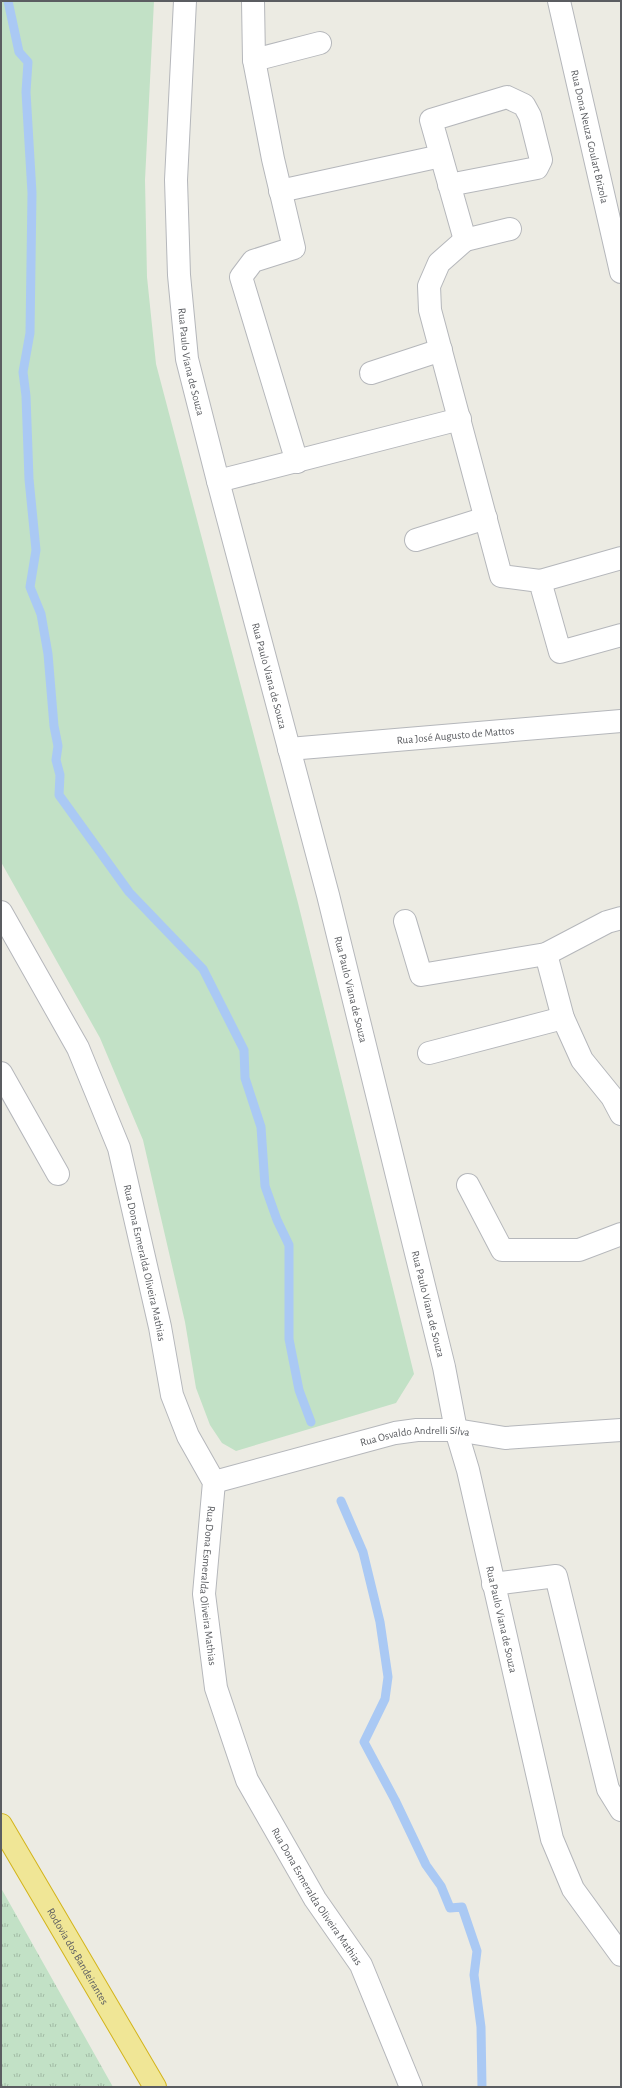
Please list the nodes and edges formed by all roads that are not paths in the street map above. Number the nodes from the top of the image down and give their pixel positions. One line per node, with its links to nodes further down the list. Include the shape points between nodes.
1 (185, 1): 16 (street, Rua Paulo Viana de Souza, via 176,180 179,275 187,359)
2 (253, 1): 5 (street)
3 (558, 1): 11 (street, Rua Dona Neuza Goulart Brizola)
4 (320, 43): 5 (street)
5 (254, 60): 8 (street)
6 (441, 156): 7 (street); 7 (street, via 431,120 507,97 524,105 530,116 541,160 537,168); 8 (street)
7 (449, 184): 10 (street)
8 (280, 191): 15 (street, via 294,248 253,262 241,277)
9 (510, 228): 10 (street)
10 (465, 240): 12 (street, via 439,263 428,286 430,310)
11 (621, 272)
12 (441, 350): 13 (street); 14 (street)
13 (371, 373)
14 (460, 418): 15 (street); 17 (street)
15 (298, 462): 16 (street)
16 (218, 481): 23 (street, Rua Paulo Viana de Souza)
17 (486, 518): 18 (street); 20 (street, via 501,576)
18 (416, 540)
19 (621, 558): 20 (street)
20 (540, 581): 21 (street, via 560,652)
21 (621, 636)
22 (621, 721): 23 (street, Rua José Augusto de Mattos)
23 (289, 749): 35 (street, Rua Paulo Viana de Souza, via 328,895 442,1359)
24 (1, 912): 37 (street, Rua Dona Esmeralda Oliveira Mathias, via 78,1048 119,1148 160,1327 172,1395 188,1436)
25 (621, 918): 27 (street, via 607,922)
26 (405, 921): 27 (street, via 421,975)
27 (546, 954): 28 (street)
28 (563, 1018): 29 (street); 31 (street, via 582,1060 612,1097)
29 (429, 1053)
30 (1, 1073): 32 (street)
31 (621, 1114)
32 (58, 1174)
33 (468, 1185): 34 (street, via 502,1250 579,1250)
34 (621, 1234)
35 (456, 1430): 36 (street, Rua Osvaldo Andrelli Silva, via 505,1438); 37 (street, Rua Osvaldo Andrelli Silva, via 395,1433); 38 (street, Rua Paulo Viana de Souza, via 468,1470)
36 (621, 1430)
37 (214, 1482): 43 (street, Rua Dona Esmeralda Oliveira Mathias, via 204,1594 216,1688 248,1780 314,1899 361,1965)
38 (494, 1584): 39 (street, via 556,1576 608,1789); 41 (street, Rua Paulo Viana de Souza, via 552,1839 574,1889)
39 (621, 1810)
40 (1, 1825): 42 (highway, Rodovia dos Bandeirantes)
41 (621, 1955)
42 (155, 2087)
43 (411, 2087)

